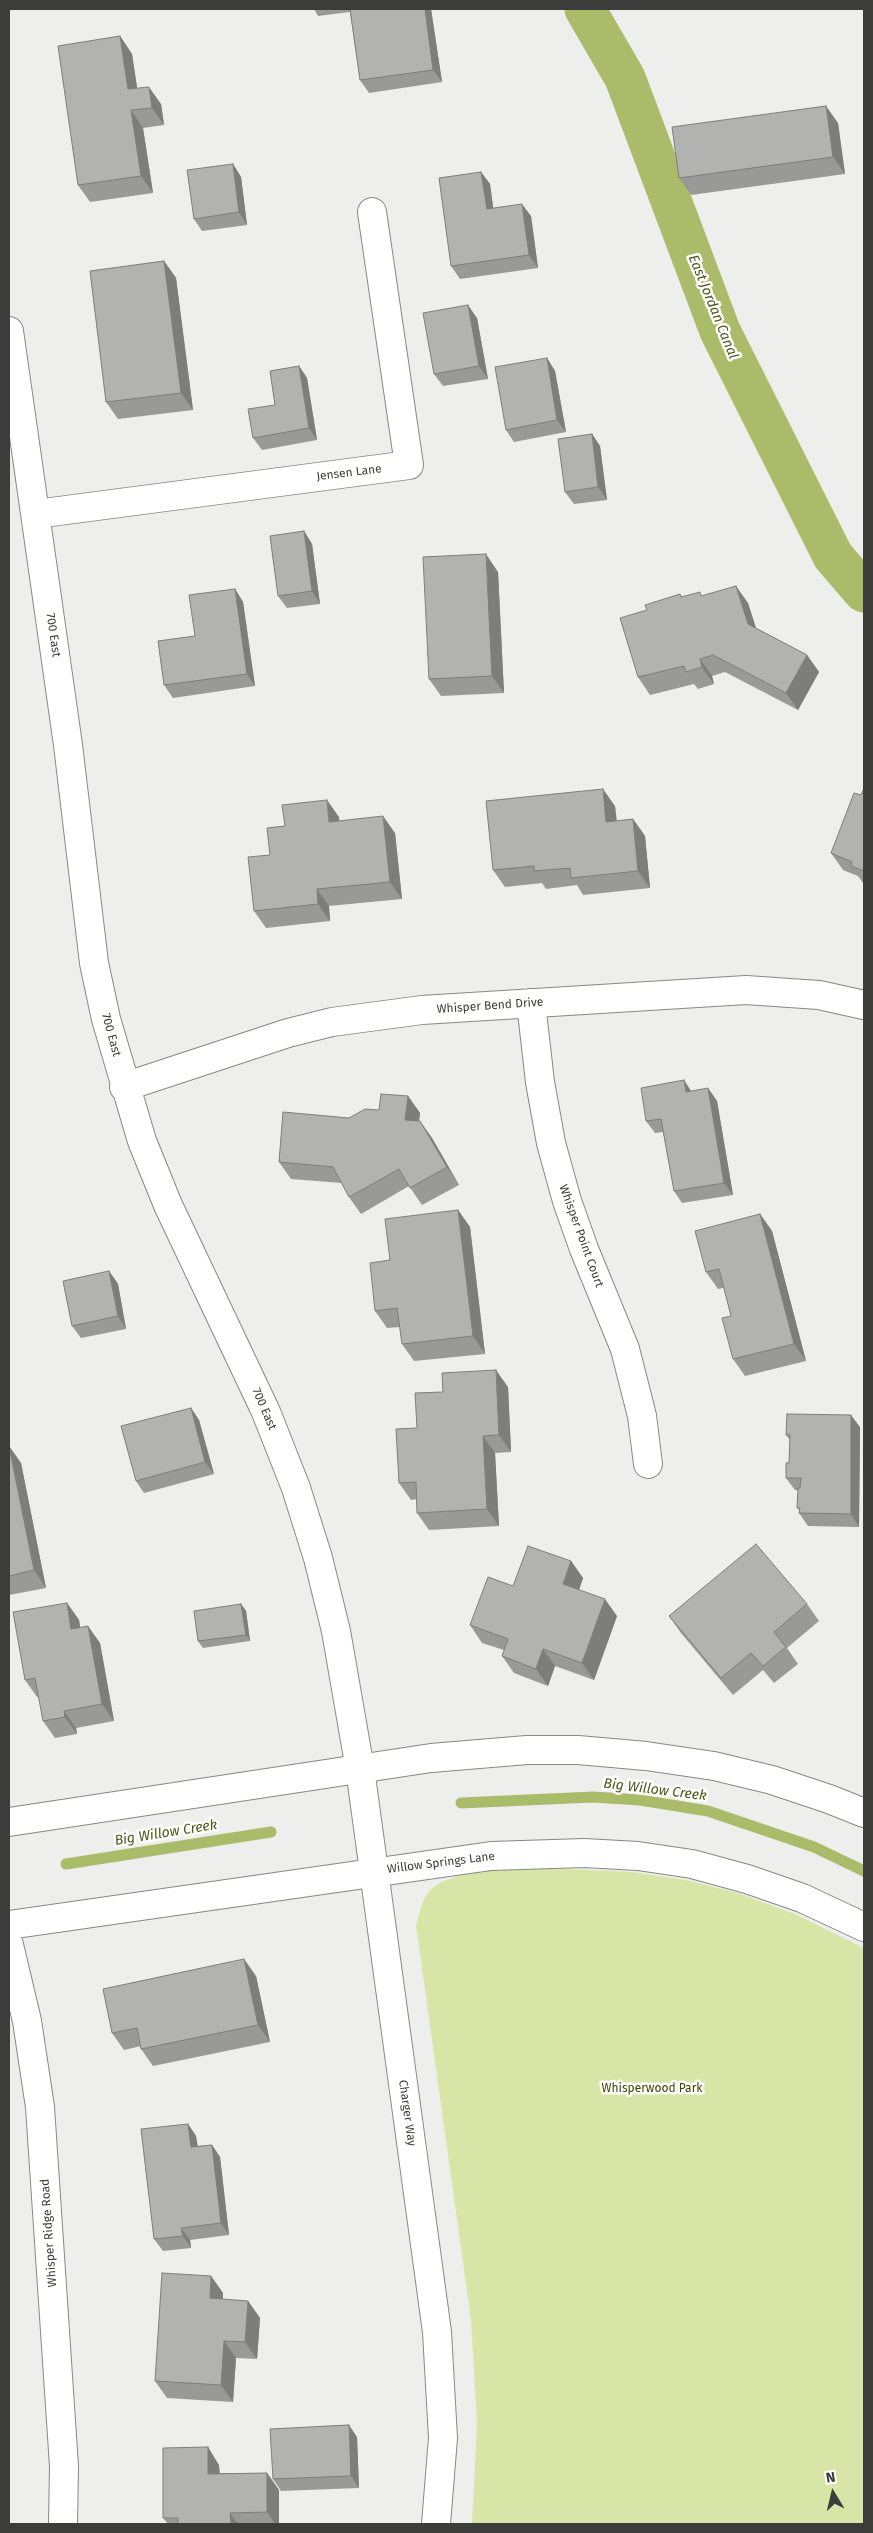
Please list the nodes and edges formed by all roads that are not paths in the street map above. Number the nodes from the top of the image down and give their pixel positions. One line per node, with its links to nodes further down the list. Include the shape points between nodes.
1 (372, 212): 4 (street, Jensen Lane, via 409,465)
2 (9, 331): 3 (street, 700 East)
3 (13, 392): 4 (street, 700 East)
4 (36, 514): 7 (street, 700 East, via 94,963)
5 (531, 1003): 6 (street, Whisper Bend Drive, via 746,990 818,995); 7 (street, Whisper Bend Drive, via 422,1010 332,1022 254,1043); 8 (street, Whisper Point Court, via 551,1142 581,1241 625,1349 642,1416)
6 (864, 1005)
7 (124, 1087): 9 (street, 700 East, via 168,1205 266,1412 296,1488 336,1630)
8 (648, 1464)
9 (349, 1703): 10 (street, Charger Way)
10 (360, 1769): 11 (street, via 458,1755 527,1750 636,1755 714,1766 772,1780); 12 (street); 13 (street, Charger Way)
11 (864, 1813)
12 (9, 1822)
13 (373, 1872): 14 (street, Willow Springs Lane); 15 (street, Willow Springs Lane, via 538,1853 638,1856 692,1864 747,1879 802,1898); 18 (street, Charger Way, via 437,2332 443,2438)
14 (9, 1925)
15 (864, 1927)
16 (9, 1945): 17 (street, Whisper Ridge Road, via 27,2021 40,2107 64,2466)
17 (63, 2524)
18 (436, 2524)

